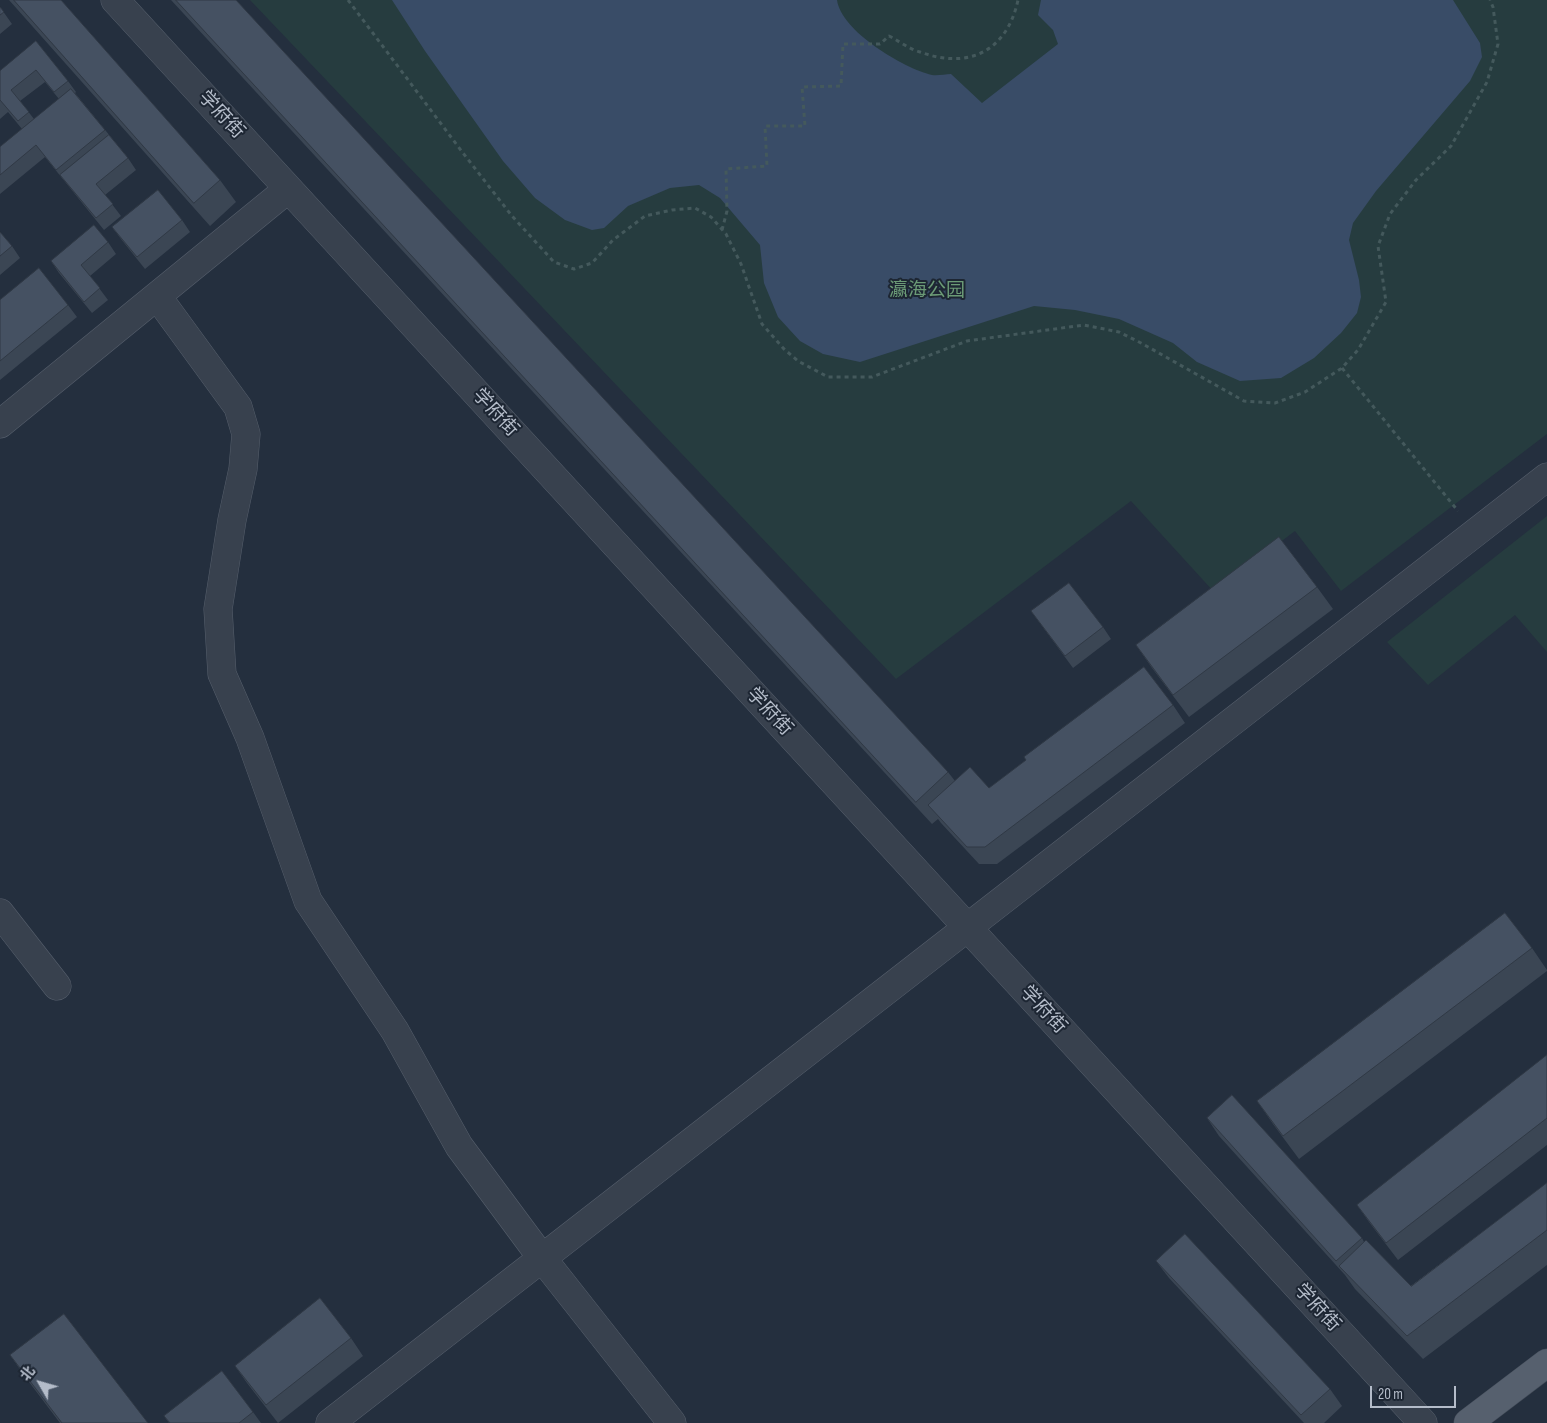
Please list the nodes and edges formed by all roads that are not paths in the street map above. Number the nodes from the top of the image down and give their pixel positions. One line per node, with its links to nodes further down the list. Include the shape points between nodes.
1 (115, 0): 2 (street, 学府街)
2 (288, 189): 3 (street); 7 (street, 学府街)
3 (157, 296): 4 (street); 9 (street, via 238,407 246,434 243,469 218,608 222,674 250,738 308,901 395,1031 459,1146)
4 (0, 424)
5 (1547, 477): 7 (street)
6 (0, 913): 8 (street)
7 (967, 927): 9 (street); 13 (street, 学府街)
8 (58, 986)
9 (542, 1258): 11 (street); 12 (street)
10 (1547, 1363): 14 (main road)
11 (330, 1423)
12 (672, 1423)
13 (1423, 1423)
14 (1468, 1423)

